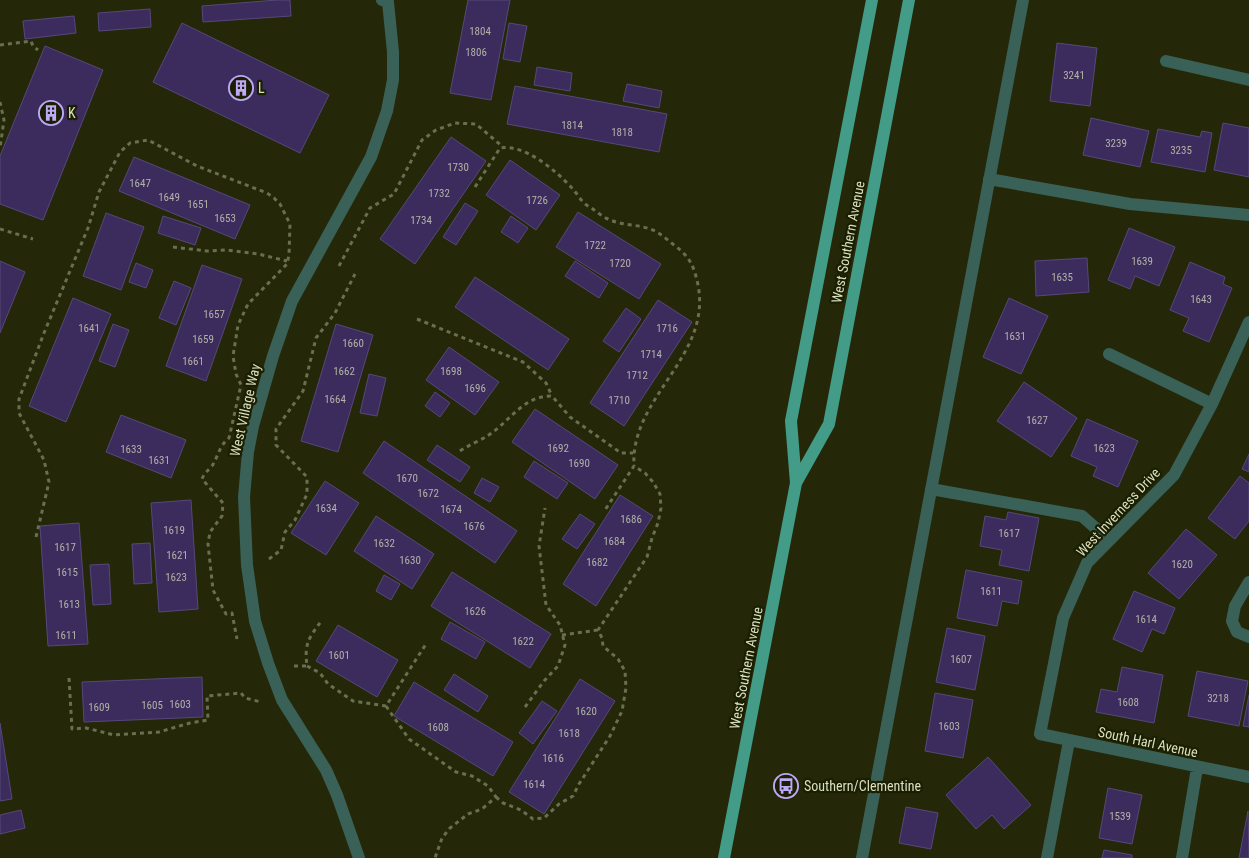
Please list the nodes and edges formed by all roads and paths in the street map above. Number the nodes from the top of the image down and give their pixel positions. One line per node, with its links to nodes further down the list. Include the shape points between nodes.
1 (872, 0): 29 (main road, West Southern Avenue, via 791,421)
2 (909, 0): 29 (main road, West Southern Avenue, via 829,424)
3 (1023, 0): 12 (street)
4 (385, 1): 54 (street, West Village Way, via 393,52 393,80 387,110 371,157 292,301 272,356 254,426 244,497 247,565 255,621 268,663 282,700 326,770)
5 (0, 45): 6 (path, via 31,41)
6 (38, 50)
7 (1166, 61): 8 (street)
8 (1249, 80)
9 (0, 102): 11 (path, via 4,120)
10 (504, 147): 13 (path, via 500,148); 19 (path, via 476,124 455,123 422,140 394,194 370,208); 27 (path, via 526,152 551,167 584,204 608,219 654,231 689,257 695,270 700,313 694,334 685,354 649,408)
11 (0, 148)
12 (990, 179): 14 (street, via 1130,204); 30 (street)
13 (476, 187)
14 (1249, 215)
15 (0, 229): 16 (path)
16 (33, 239)
17 (173, 247): 18 (path, via 227,250)
18 (287, 261): 33 (path, via 290,224 280,204 267,193 197,166 148,140 130,143 120,152 99,192 88,228 19,398 19,413 44,460 49,482); 41 (path, via 248,304 238,325 233,356 241,385 228,438 202,479 223,504 222,516 210,532 209,566 212,590 226,614 232,613)
19 (339, 266)
20 (355, 274): 35 (path, via 335,313 316,338 303,391 276,429 276,444 308,477 307,494 295,520 285,532 281,550)
21 (417, 319): 24 (path, via 523,362 546,383)
22 (1249, 322): 25 (street, West Inverness Drive)
23 (1109, 354): 25 (street)
24 (552, 396): 26 (path, via 523,404 487,436); 27 (path, via 570,417 621,453)
25 (1212, 404): 34 (street, West Inverness Drive, via 1174,475)
26 (460, 451)
27 (633, 453): 28 (path)
28 (634, 466): 32 (path); 38 (path, via 645,473 660,494 658,523 647,557)
29 (796, 483): 56 (main road, West Southern Avenue)
30 (931, 490): 34 (street, via 1082,516); 57 (street)
31 (545, 508): 39 (path, via 539,546 546,605 560,625)
32 (605, 510)
33 (36, 537)
34 (1109, 540): 49 (street, West Inverness Drive, via 1087,563 1063,618)
35 (269, 559)
36 (1249, 582): 40 (street, via 1235,606 1232,621 1237,632)
37 (322, 620): 44 (path, via 308,640 305,652)
38 (598, 630): 39 (path); 53 (path, via 603,646 618,658 625,671 626,688 622,711 610,736 574,796 544,818 533,819)
39 (562, 636): 48 (path, via 565,645 558,666)
40 (1249, 637)
41 (237, 638)
42 (426, 644): 47 (path)
43 (294, 666): 44 (path)
44 (307, 666): 47 (path, via 353,701)
45 (68, 678): 46 (path, via 72,729 86,728 114,735 159,732 208,720 207,696 241,693 246,698)
46 (261, 702)
47 (386, 706): 53 (path, via 409,739 456,772 472,776 488,786)
48 (525, 707)
49 (1040, 734): 50 (street, South Harl Avenue)
50 (1069, 741): 51 (street, South Harl Avenue); 58 (street)
51 (1197, 768): 52 (street, South Harl Avenue); 59 (street)
52 (1249, 777)
53 (496, 797): 55 (path, via 450,828 442,838)
54 (359, 858)
55 (435, 858)
56 (724, 858)
57 (862, 858)
58 (1046, 858)
59 (1182, 858)

